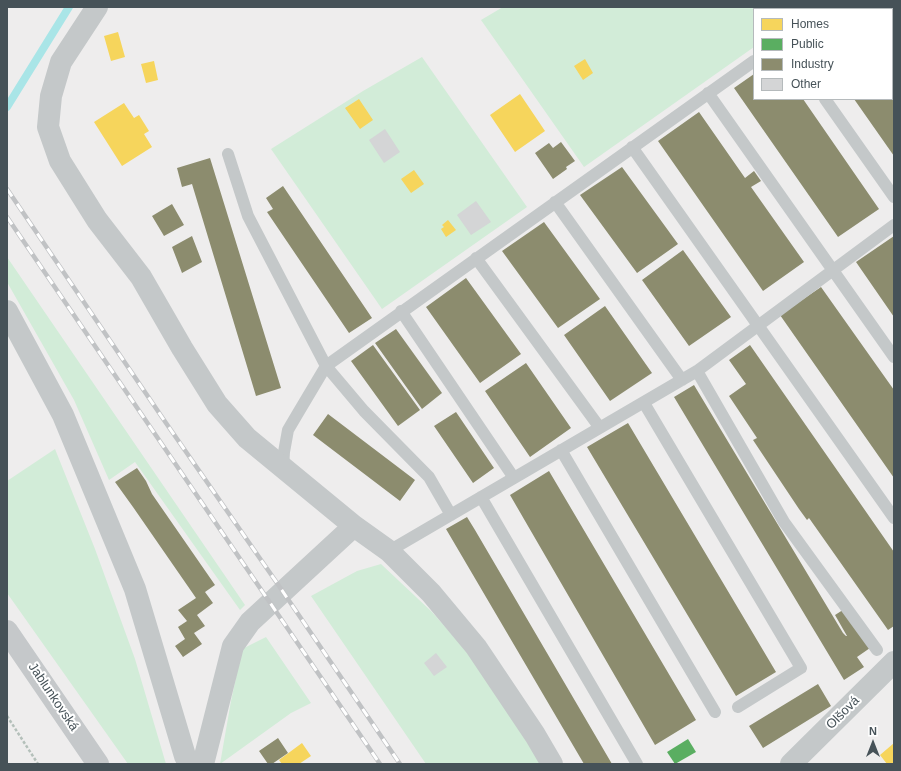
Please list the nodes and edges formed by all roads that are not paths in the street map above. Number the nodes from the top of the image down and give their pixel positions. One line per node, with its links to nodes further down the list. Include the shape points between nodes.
1 (97, 7): 22 (street, via 61,62 51,96 48,127 60,161 97,220 141,278 217,404 247,438)
2 (753, 62): 3 (lane)
3 (708, 94): 5 (lane); 11 (lane)
4 (826, 100): 7 (lane)
5 (632, 147): 8 (lane); 14 (lane)
6 (228, 154): 16 (lane, via 248,216)
7 (894, 197)
8 (555, 202): 10 (lane); 18 (lane)
9 (894, 225): 11 (lane)
10 (476, 258): 13 (lane); 20 (lane)
11 (833, 271): 14 (lane); 15 (lane)
12 (7, 311): 34 (street, via 64,416 135,589)
13 (401, 311): 16 (lane); 23 (lane)
14 (759, 326): 17 (lane); 26 (lane)
15 (894, 357)
16 (326, 366): 22 (lane, via 288,430); 25 (lane, via 364,411 428,477)
17 (697, 371): 18 (lane); 30 (lane, via 784,522)
18 (682, 380): 19 (lane)
19 (644, 403): 20 (lane); 31 (lane, via 801,668)
20 (600, 428): 21 (lane)
21 (561, 450): 23 (lane); 32 (lane)
22 (283, 468): 27 (street)
23 (514, 478): 24 (lane)
24 (481, 497): 25 (lane); 37 (lane)
25 (451, 515): 28 (lane)
26 (894, 518)
27 (354, 526): 28 (street); 35 (street, via 250,622 233,646)
28 (389, 551): 36 (street, via 431,593 476,647)
29 (7, 631): 33 (main road, Jablunkovská)
30 (886, 656): 38 (street, Olšová)
31 (738, 707)
32 (715, 712)
33 (98, 764)
34 (188, 764)
35 (203, 764)
36 (552, 764)
37 (637, 764)
38 (791, 764)

